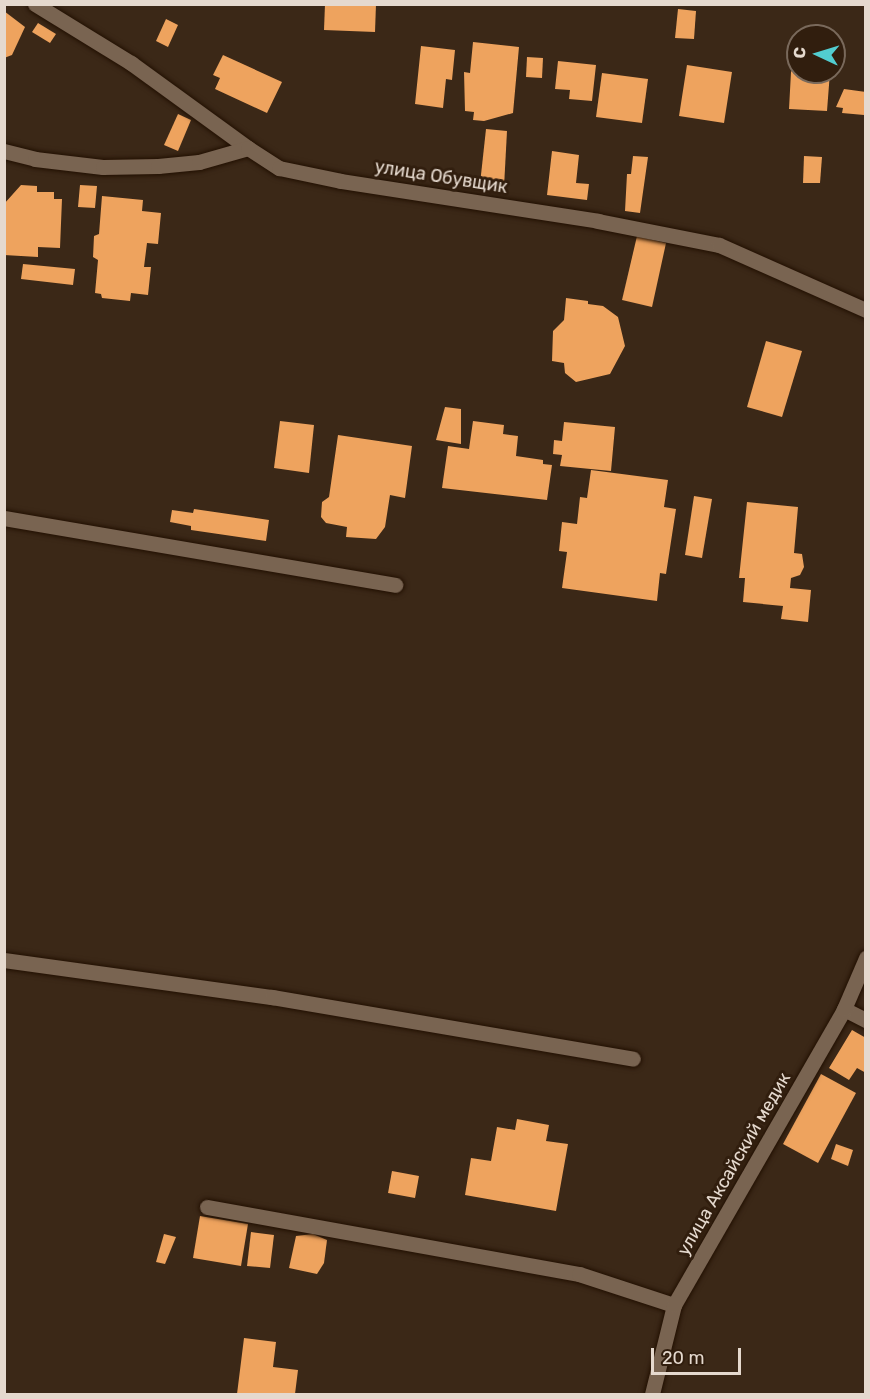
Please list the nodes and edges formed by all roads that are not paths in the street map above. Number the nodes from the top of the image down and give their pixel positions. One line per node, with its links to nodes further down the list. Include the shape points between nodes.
1 (36, 4): 2 (street, улица Обувщик, via 131,63)
2 (248, 148): 3 (street, via 199,162 136,167 35,159); 4 (street, улица Обувщик, via 279,168 330,179 597,221 719,245)
3 (4, 151)
4 (866, 310)
5 (4, 518): 6 (street)
6 (395, 585)
7 (866, 958): 9 (street, улица Аксайский медик)
8 (4, 960): 11 (street, via 272,997)
9 (844, 1009): 10 (street); 13 (street, улица Аксайский медик)
10 (866, 1020)
11 (633, 1059)
12 (207, 1207): 13 (street, via 579,1274)
13 (674, 1305): 14 (street, улица Аксайский медик)
14 (652, 1395)

